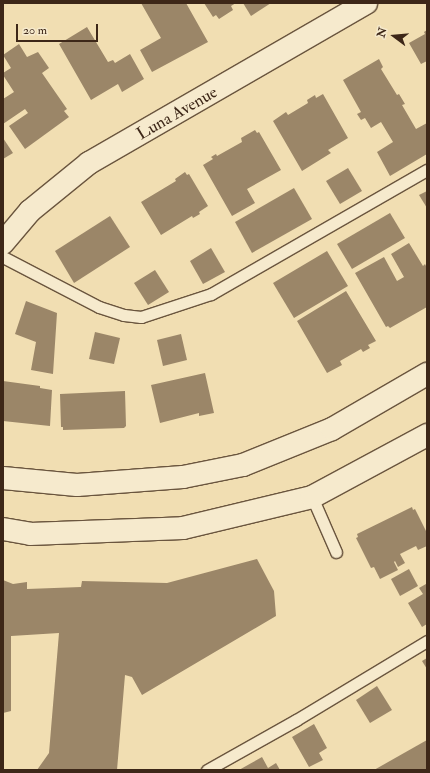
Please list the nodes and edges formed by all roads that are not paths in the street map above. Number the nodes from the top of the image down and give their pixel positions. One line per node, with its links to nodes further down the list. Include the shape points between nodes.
1 (366, 3): 3 (main road, Luna Avenue, via 89,164 30,211)
2 (427, 170): 4 (lane, via 211,294 141,317 99,307)
3 (3, 243)
4 (3, 257)
5 (427, 374): 7 (main road, via 332,429 243,465 183,477 77,485)
6 (427, 435): 8 (main road)
7 (3, 478)
8 (312, 497): 9 (main road, via 183,528 30,534); 10 (lane)
9 (3, 529)
10 (336, 552)
11 (427, 641): 12 (lane)
12 (207, 770)

